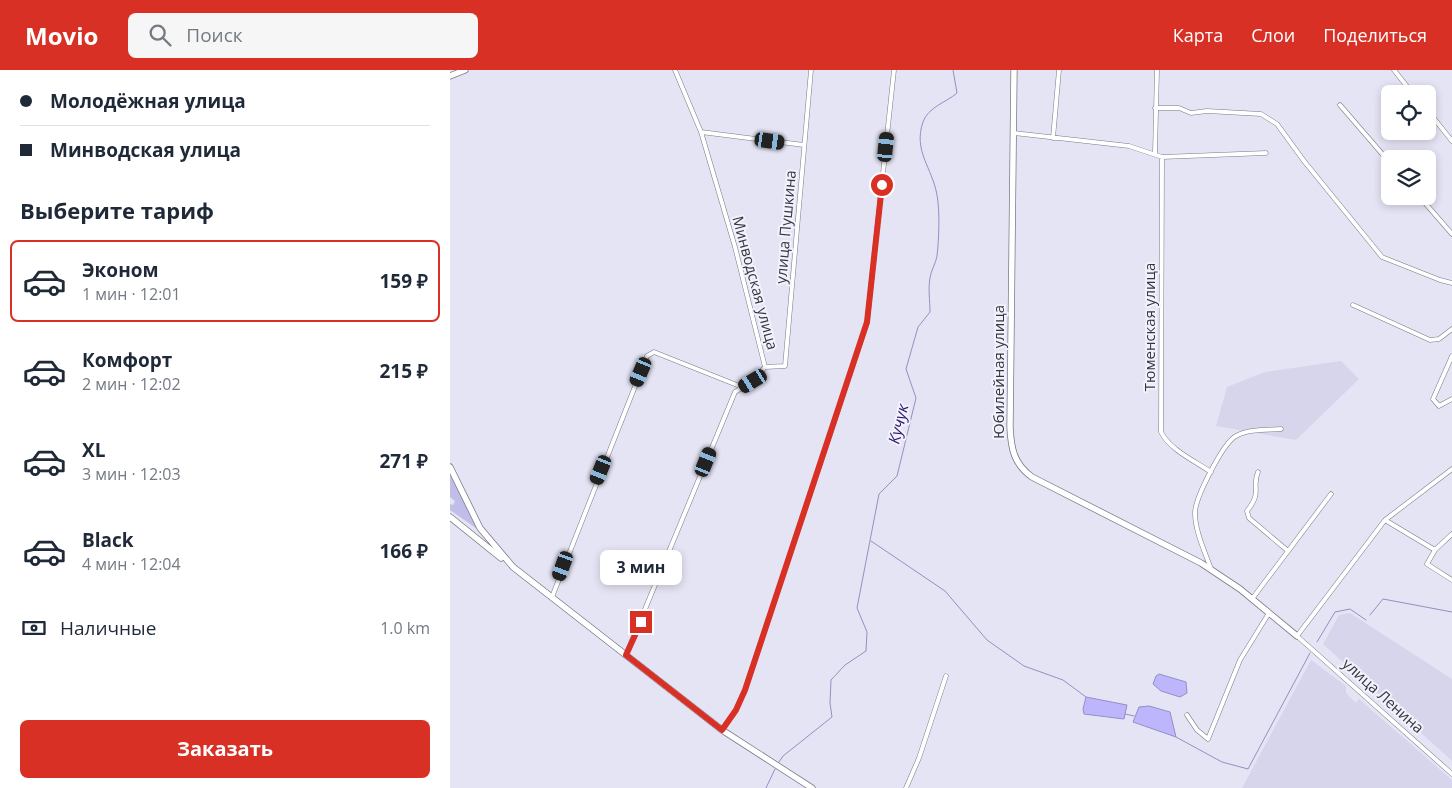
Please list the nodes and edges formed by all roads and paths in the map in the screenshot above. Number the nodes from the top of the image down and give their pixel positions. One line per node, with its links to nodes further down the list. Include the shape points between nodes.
1 (465, 70): 9 (street)
2 (675, 70): 14 (street, Минводская улица)
3 (812, 70): 18 (street, улица Пушкина)
4 (894, 70): 53 (street, via 867,322 745,690)
5 (1014, 70): 15 (street, Юбилейная улица)
6 (1059, 70): 16 (street)
7 (1157, 70): 12 (street)
8 (1394, 70): 10 (street)
9 (450, 76)
10 (1406, 85)
11 (1340, 105): 20 (street)
12 (1155, 108): 21 (street); 25 (street, via 1261,114 1277,124 1382,257)
13 (1436, 121): 17 (street)
14 (701, 132): 18 (street); 29 (street, Минводская улица, via 735,247)
15 (1014, 133): 16 (street); 44 (street, Юбилейная улица, via 1010,427 1016,462 1032,477)
16 (1053, 138): 21 (street, via 1130,146)
17 (1452, 141)
18 (804, 145): 29 (street, улица Пушкина, via 785,366)
19 (1266, 153): 22 (street)
20 (1381, 153)
21 (1155, 154): 22 (street)
22 (1162, 157): 35 (street, Тюменская улица, via 1161,432 1172,446)
23 (1427, 205): 24 (street)
24 (1452, 234)
25 (1452, 282)
26 (1353, 305): 27 (street, via 1430,340)
27 (1452, 329)
28 (1452, 356): 31 (street, via 1433,401 1441,406)
29 (765, 367): 30 (street, Минводская улица, via 753,381)
30 (742, 387): 46 (street, via 654,352 647,356); 50 (street, Минводская улица, via 735,392)
31 (1452, 399)
32 (1281, 429): 35 (street, via 1234,436)
33 (450, 467): 43 (street, via 480,528)
34 (1452, 469): 39 (street)
35 (1211, 472): 44 (street, via 1196,504 1195,514)
36 (1258, 472): 42 (street, via 1256,497 1247,511 1249,518)
37 (1331, 494): 42 (street)
38 (450, 517): 43 (street)
39 (1385, 520): 41 (street); 49 (street)
40 (1452, 534): 41 (street)
41 (1435, 550): 45 (street, via 1428,567)
42 (1288, 551): 47 (street)
43 (513, 567): 46 (street)
44 (1211, 569): 47 (street, Юбилейная улица)
45 (1452, 580)
46 (552, 597): 50 (street)
47 (1252, 599): 48 (street, Юбилейная улица)
48 (1269, 613): 49 (street, Юбилейная улица); 52 (street, via 1240,660 1208,738 1197,730)
49 (1297, 636): 54 (street, улица Ленина)
50 (626, 655): 53 (street)
51 (946, 676): 56 (street)
52 (1186, 714)
53 (722, 730): 55 (street)
54 (1452, 774)
55 (812, 788)
56 (906, 788)

